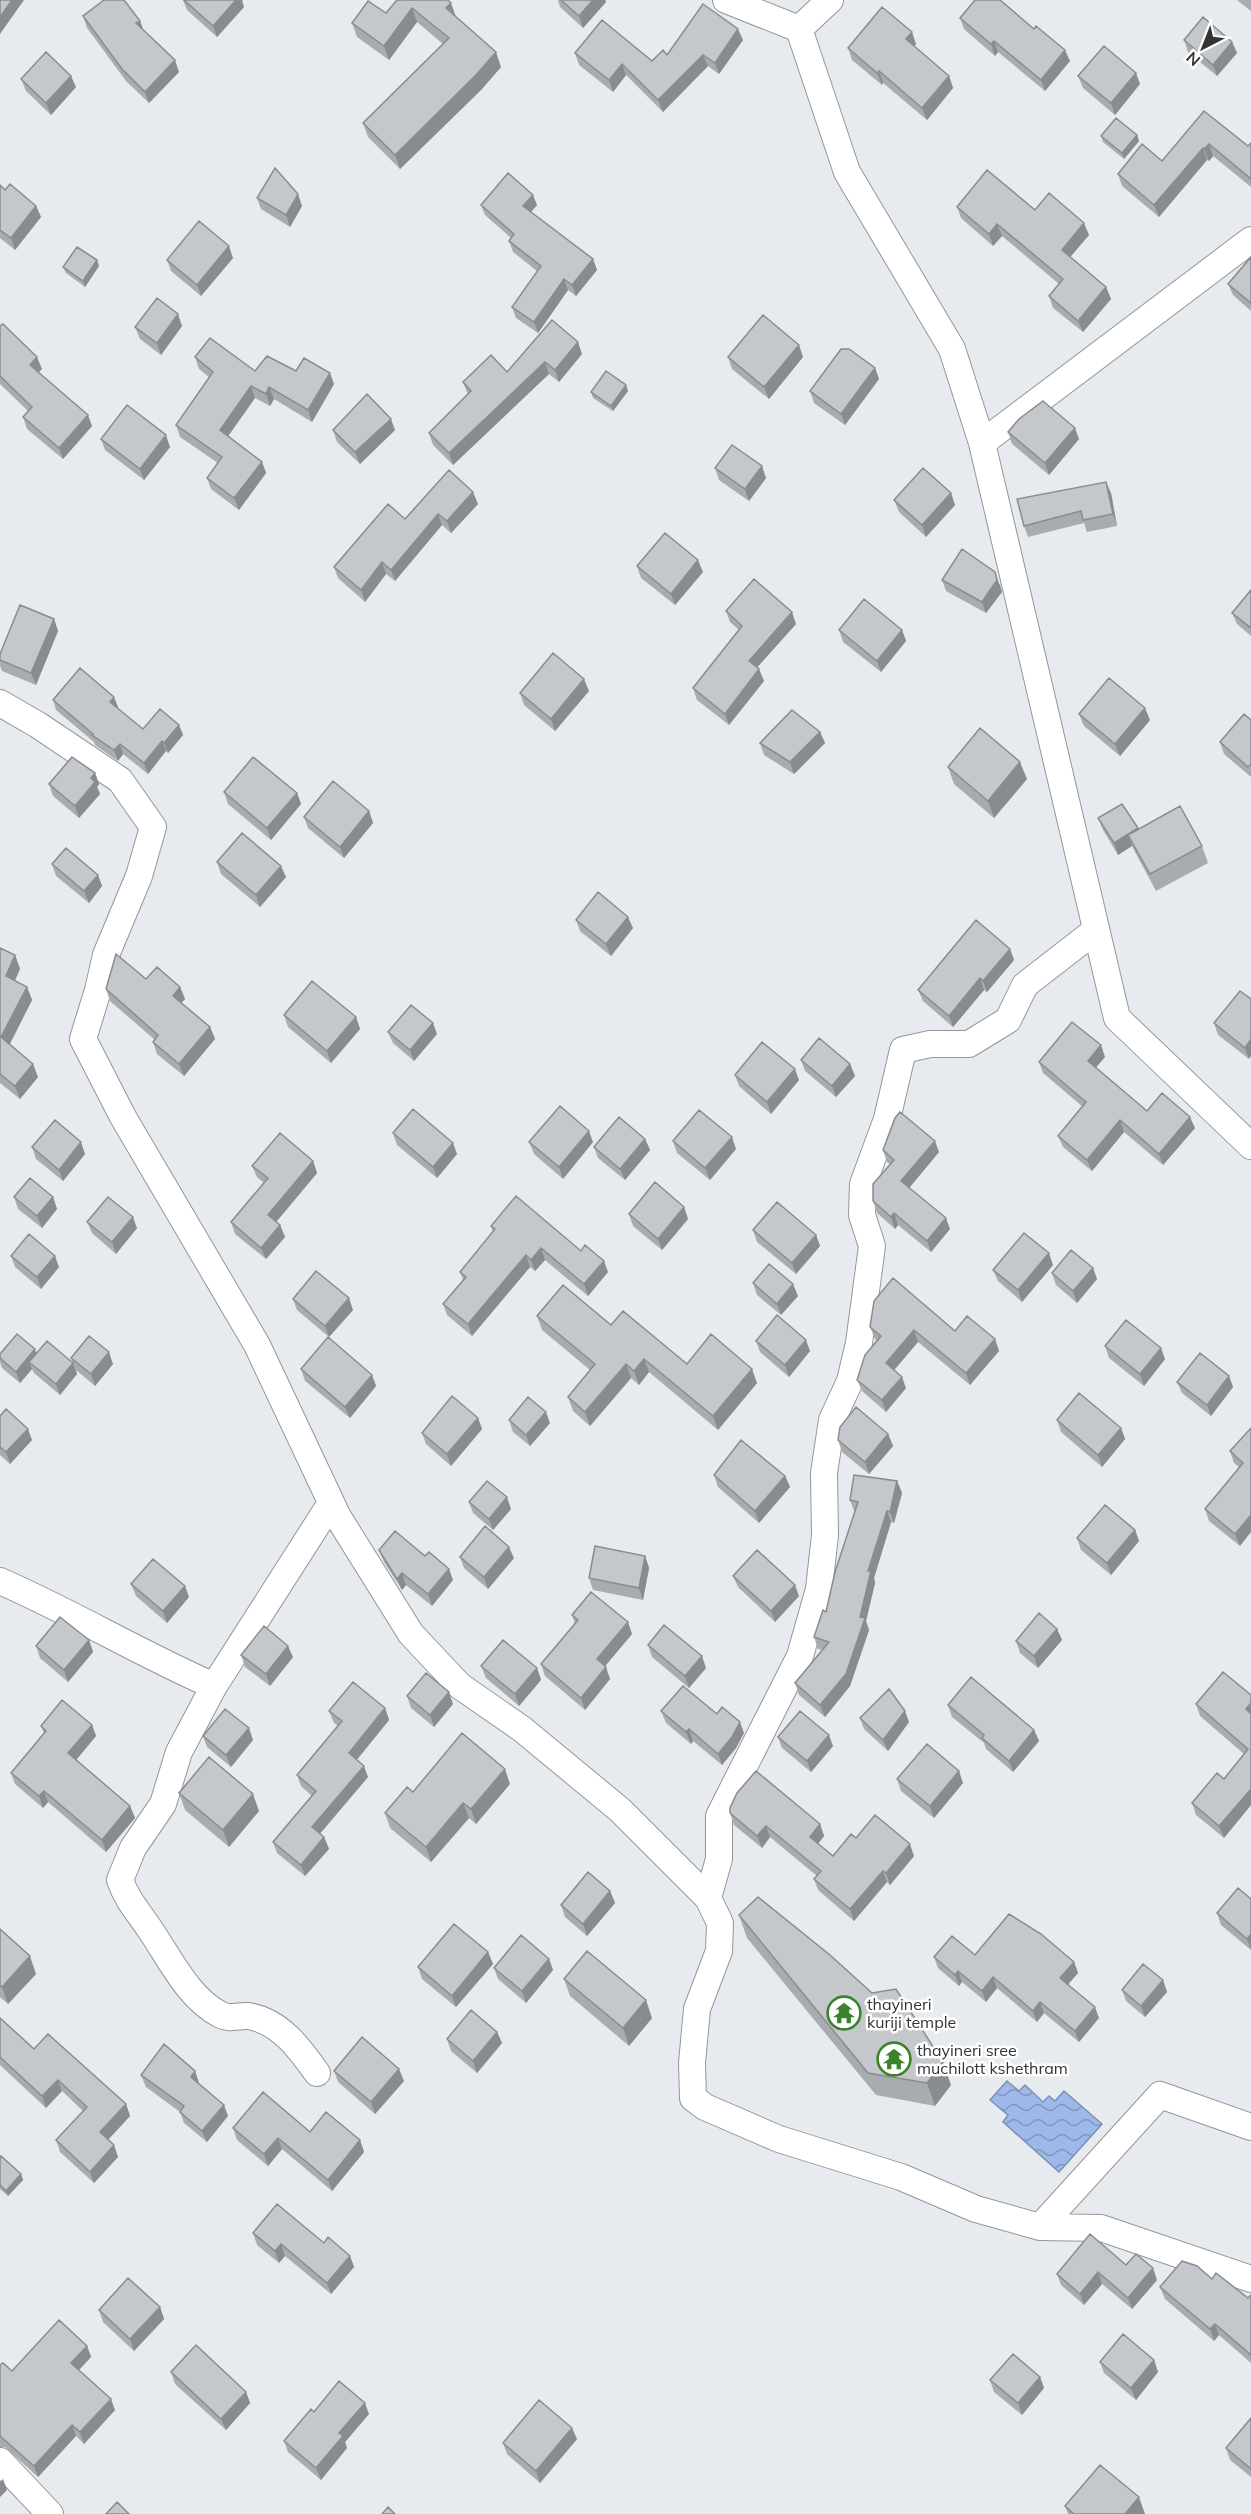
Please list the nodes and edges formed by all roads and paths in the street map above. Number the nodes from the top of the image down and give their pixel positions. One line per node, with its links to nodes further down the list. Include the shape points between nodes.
1 (726, 0): 3 (street)
2 (830, 0): 3 (street)
3 (799, 28): 5 (street, via 847,172 952,350)
4 (1251, 240): 5 (street)
5 (982, 443): 7 (street)
6 (0, 703): 9 (street, via 120,780 153,827 140,876 106,955 83,1039 123,1117 257,1345)
7 (1096, 930): 8 (street, via 1117,1018); 12 (street, via 1025,986 1008,1020 969,1044 930,1044 903,1050 887,1119 863,1184 862,1215 872,1245 859,1343 850,1381 832,1420 824,1473 825,1535 819,1589 800,1656 719,1816 719,1859)
8 (1251, 1146)
9 (332, 1503): 11 (street); 12 (street, via 411,1634 460,1686 522,1729 620,1810)
10 (0, 1581): 11 (street)
11 (214, 1686): 13 (street, via 179,1752 163,1804 133,1848 120,1880 127,1900 182,1979 203,2001 220,2015 232,2019 247,2016 268,2023 293,2040)
12 (708, 1898): 15 (street, via 720,1923 719,1951 697,2009 693,2098 779,2139 901,2177 976,2209)
13 (318, 2073)
14 (1251, 2127): 15 (street, via 1160,2095)
15 (1040, 2227): 16 (street, via 1101,2228)
16 (1251, 2279)
17 (0, 2461): 18 (street)
18 (50, 2514)

